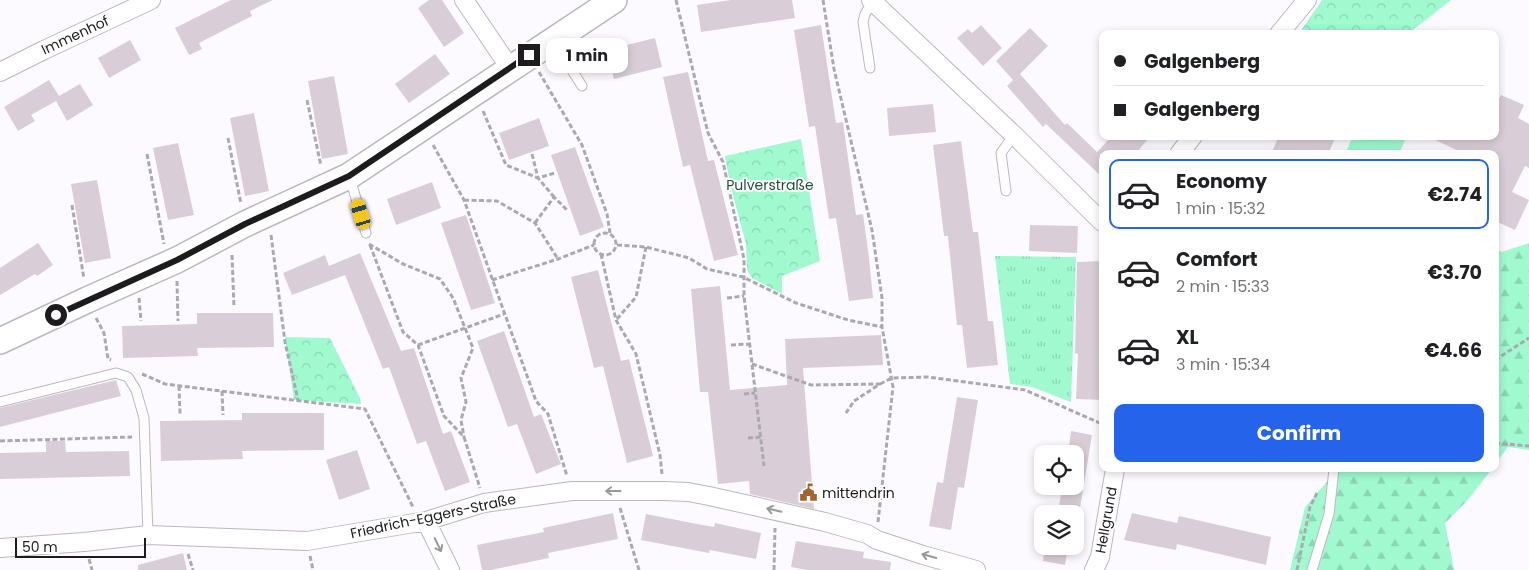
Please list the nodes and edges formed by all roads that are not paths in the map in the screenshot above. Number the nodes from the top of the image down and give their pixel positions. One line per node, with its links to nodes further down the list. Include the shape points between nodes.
1 (151, 0): 10 (street, Immenhof)
2 (464, 0): 8 (street)
3 (614, 0): 7 (street)
4 (1307, 0): 6 (street)
5 (872, 1): 9 (lane, via 864,22); 12 (street)
6 (1282, 30)
7 (560, 35): 8 (street); 11 (lane, via 568,64)
8 (519, 62): 15 (street)
9 (870, 68)
10 (0, 72)
11 (582, 86)
12 (1014, 135): 16 (lane, via 1001,153); 17 (street)
13 (1190, 140): 14 (street)
14 (1182, 150)
15 (349, 176): 18 (lane); 19 (street, via 173,262)
16 (1006, 191)
17 (1099, 219)
18 (366, 233)
19 (0, 341)
20 (0, 402): 24 (lane, via 116,373 128,377 136,390 144,418)
21 (1114, 472): 28 (street, Hellgrund, via 1100,556)
22 (1334, 472): 29 (lane, via 1329,514)
23 (429, 519): 24 (street, Friedrich-Eggers-Straße, via 307,541); 26 (street, one-way to 26); 27 (street, Friedrich-Eggers-Straße, one-way to 23, via 877,540 867,534 702,494 572,491 484,503)
24 (148, 535): 25 (street, Friedrich-Eggers-Straße)
25 (0, 548)
26 (450, 570)
27 (976, 570)
28 (1094, 570)
29 (1312, 570)

